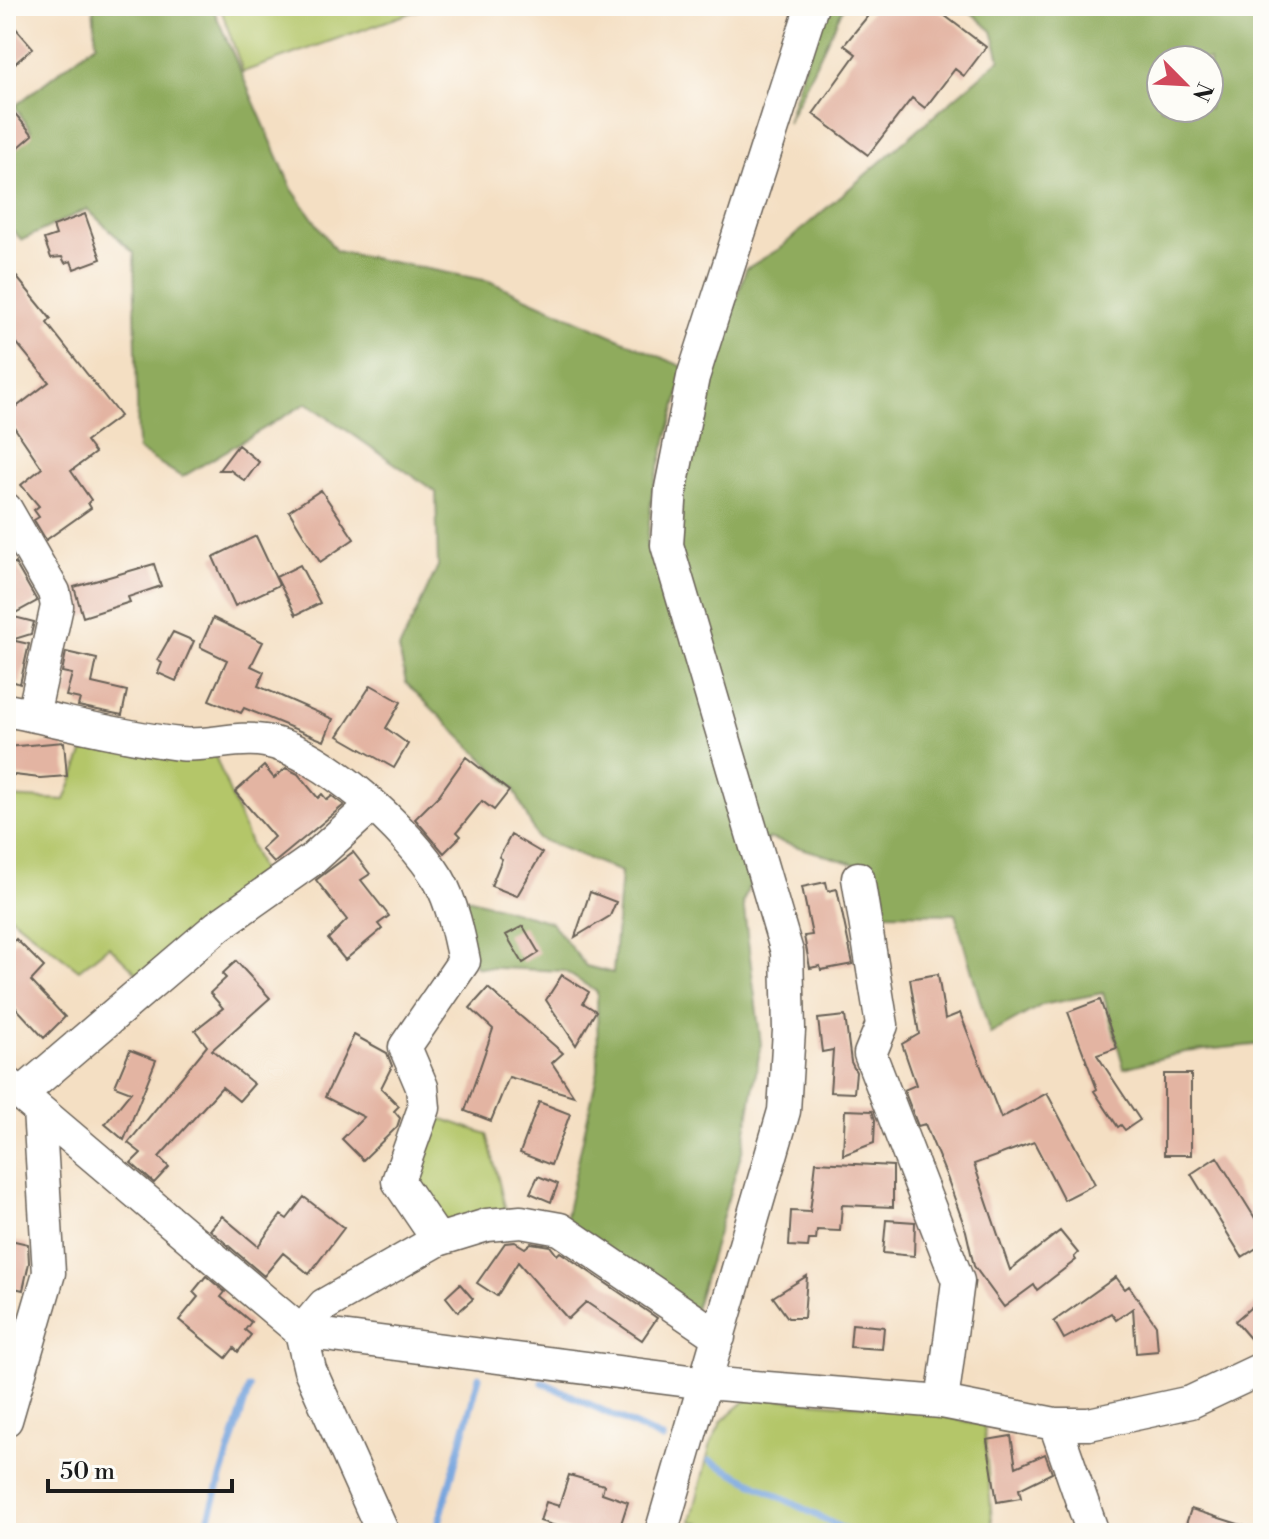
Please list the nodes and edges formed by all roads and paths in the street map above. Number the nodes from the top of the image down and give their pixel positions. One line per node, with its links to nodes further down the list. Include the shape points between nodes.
1 (812, 6): 9 (street, via 693,377 671,488 667,545 787,952 784,1111)
2 (6, 509): 3 (street, via 57,606)
3 (20, 712): 4 (street, via 79,728 183,744 265,741 320,764)
4 (372, 805): 6 (street, via 313,859 218,926); 7 (street, via 440,882 464,961 405,1047 422,1087 424,1108 398,1181)
5 (858, 878): 13 (street, via 882,1025 870,1054 958,1281)
6 (22, 1096): 8 (street); 10 (street, via 49,1273)
7 (438, 1240): 8 (street, via 324,1305); 9 (street, via 487,1225 521,1222 560,1229)
8 (301, 1332): 12 (street); 16 (street, via 310,1370)
9 (719, 1337): 12 (street)
10 (14, 1368): 14 (street)
11 (1263, 1368): 15 (street, via 1191,1402 1089,1424)
12 (705, 1383): 13 (street); 17 (street)
13 (942, 1402): 15 (street)
14 (6, 1420)
15 (1055, 1424): 18 (street)
16 (383, 1533)
17 (661, 1533)
18 (1093, 1533)

